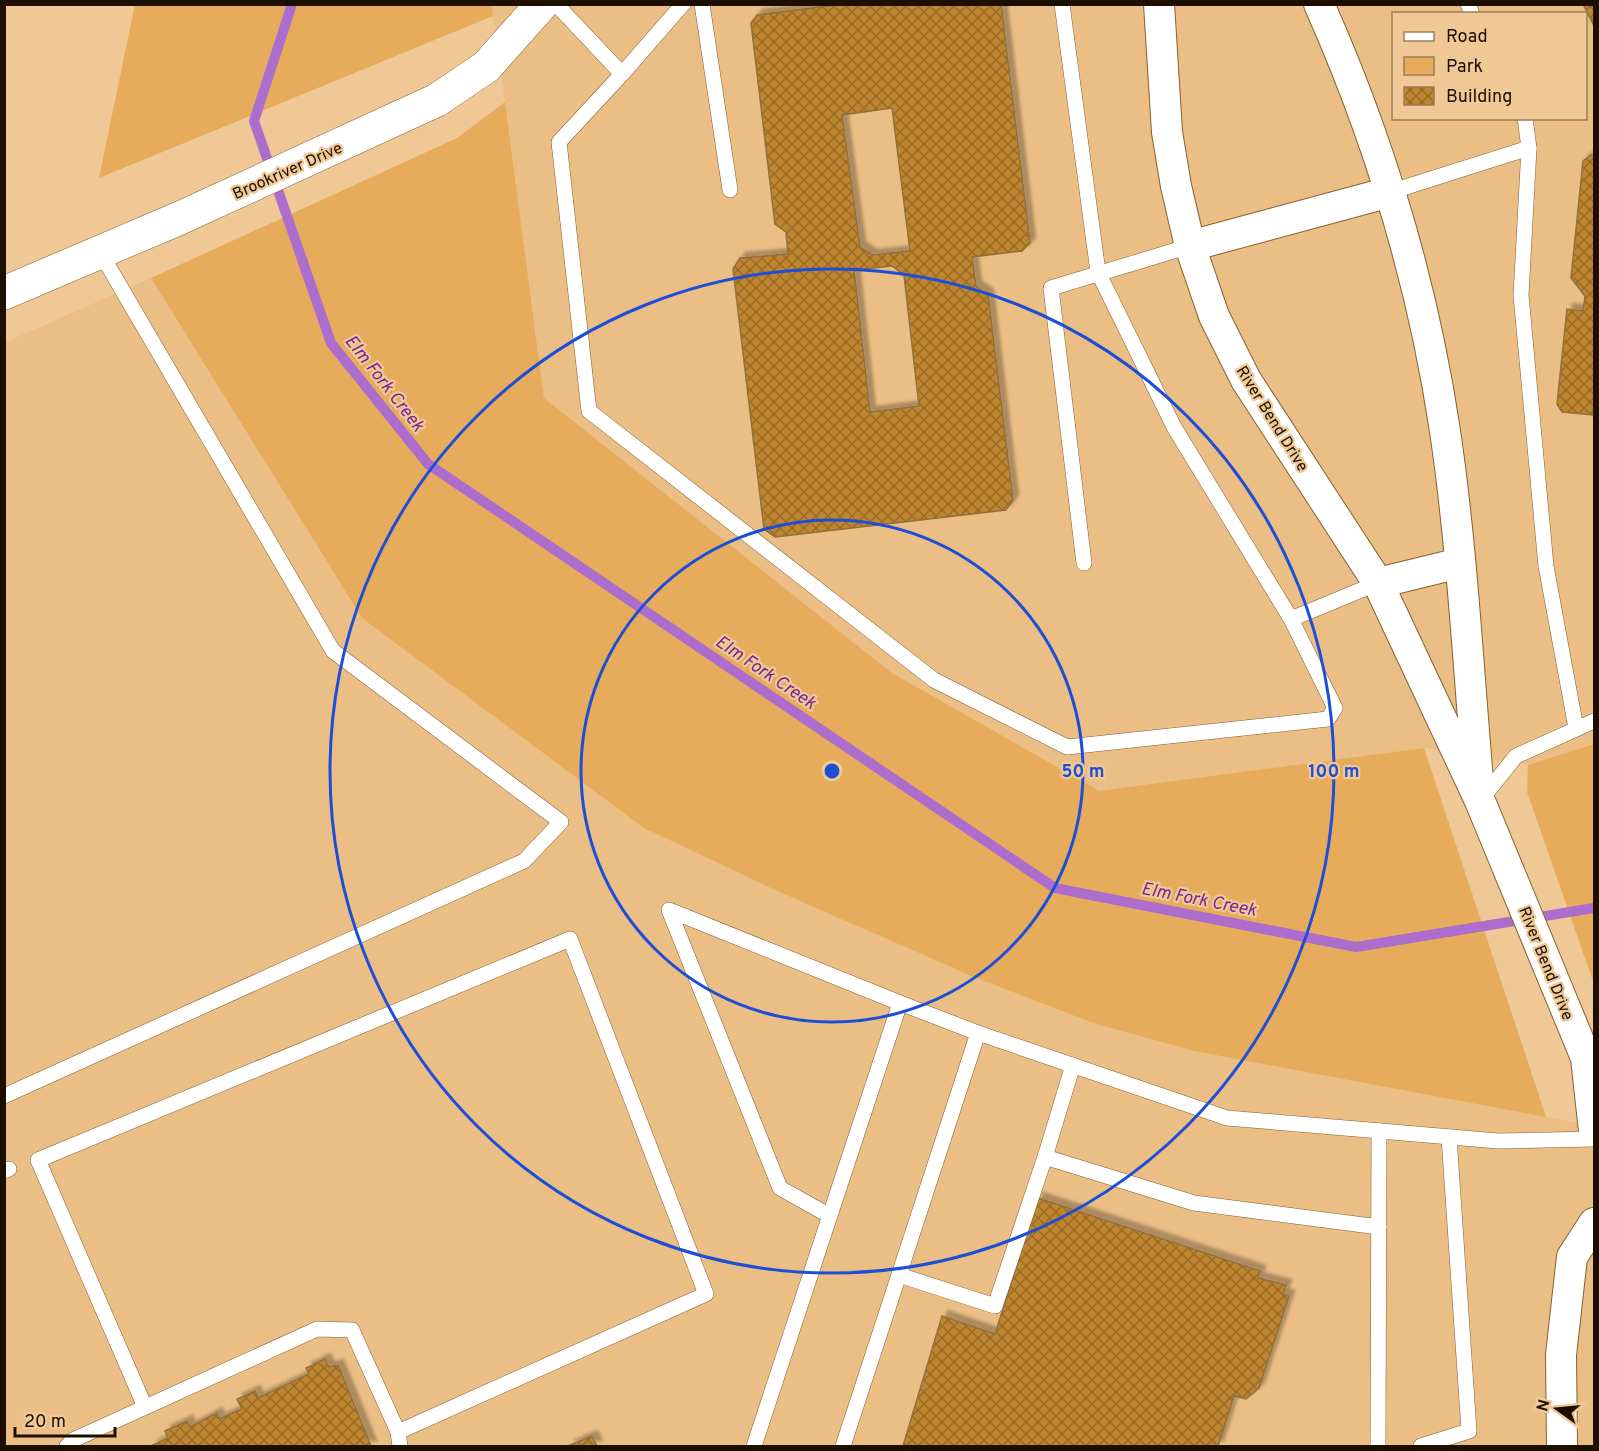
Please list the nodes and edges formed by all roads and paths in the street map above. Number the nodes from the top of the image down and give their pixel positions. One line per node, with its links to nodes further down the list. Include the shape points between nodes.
1 (543, 4): 14 (street, Brookriver Drive, via 486,67 438,100)
2 (556, 4): 8 (lane)
3 (683, 4): 8 (lane)
4 (702, 4): 11 (lane)
5 (1062, 4): 15 (lane)
6 (1159, 4): 13 (street, River Bend Drive, via 1167,132)
7 (1319, 4): 12 (street, River Bend Drive, via 1345,62)
8 (622, 74): 20 (lane, via 559,142 589,411 934,680 1067,747 1328,719 1335,708)
9 (1525, 120): 10 (lane)
10 (1529, 148): 12 (lane); 22 (lane, via 1521,295 1546,566)
11 (730, 190)
12 (1390, 192): 13 (street); 18 (street, River Bend Drive, via 1418,295 1445,430)
13 (1190, 246): 15 (lane); 19 (street, River Bend Drive, via 1214,316 1246,380)
14 (100, 252): 16 (street, Brookriver Drive); 27 (lane, via 333,651 561,822 524,861)
15 (1098, 272): 17 (lane, via 1051,288); 20 (lane, via 1174,427)
16 (4, 293)
17 (1084, 563)
18 (1460, 563): 19 (street); 23 (street, River Bend Drive)
19 (1378, 584): 20 (lane); 23 (street, River Bend Drive)
20 (1291, 619)
21 (1594, 721): 22 (lane)
22 (1576, 728): 23 (lane, via 1516,756)
23 (1484, 811): 29 (street, River Bend Drive, via 1586,1058)
24 (900, 1003): 25 (lane); 33 (lane); 33 (lane, via 669,910 780,1188)
25 (978, 1033): 26 (lane); 36 (lane)
26 (1073, 1065): 28 (lane, via 1227,1118); 32 (lane)
27 (4, 1096)
28 (1379, 1131): 30 (lane); 35 (lane)
29 (1594, 1131)
30 (1449, 1137): 31 (lane, via 1498,1141); 43 (lane, via 1469,1431)
31 (1594, 1139)
32 (1045, 1157): 35 (lane, via 1194,1203); 36 (lane, via 995,1306)
33 (830, 1216): 40 (lane)
34 (1594, 1223): 44 (street, via 1572,1257 1561,1355)
35 (1379, 1227): 42 (lane)
36 (899, 1275): 41 (lane)
37 (145, 1407): 38 (lane, via 317,1329 352,1330); 38 (lane, via 38,1160 570,939 706,1294); 39 (lane)
38 (399, 1439)
39 (67, 1446)
40 (754, 1446)
41 (843, 1446)
42 (1378, 1446)
43 (1421, 1446)
44 (1562, 1446)

